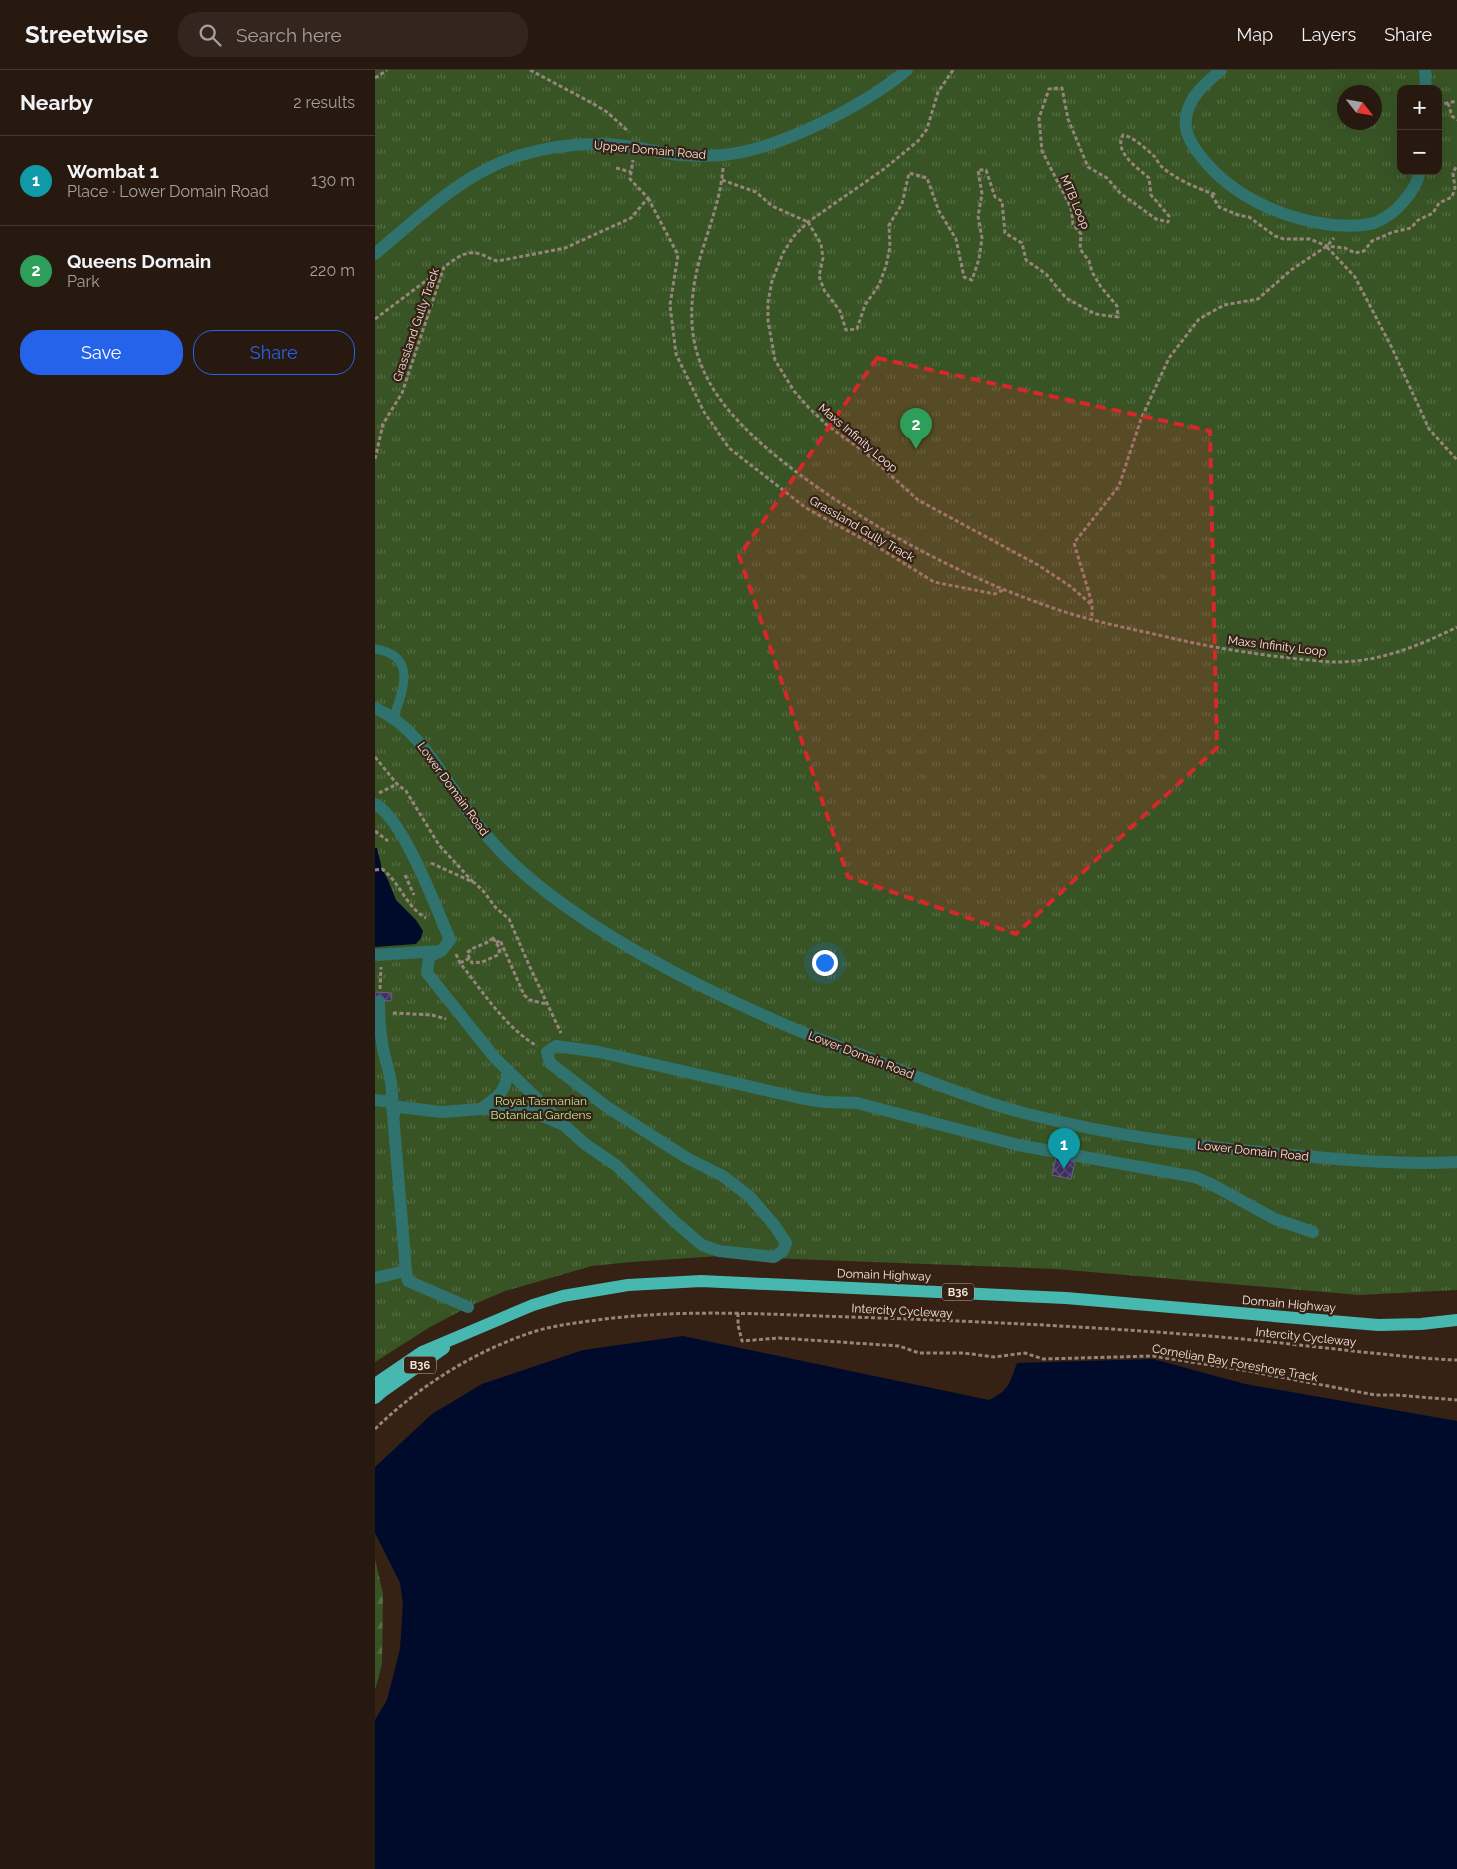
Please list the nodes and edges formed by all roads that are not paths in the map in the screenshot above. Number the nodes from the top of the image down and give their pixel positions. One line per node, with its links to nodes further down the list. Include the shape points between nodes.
1 (907, 70): 6 (street, Upper Domain Road, via 867,98 810,128 724,155 680,155 601,144 549,148 502,161 443,197)
2 (1221, 70): 5 (street, via 1191,100 1186,118 1187,136 1216,175 1242,194 1287,216 1315,223 1372,224 1393,214 1408,196)
3 (1425, 70): 4 (street)
4 (1426, 85)
5 (1418, 175)
6 (375, 254)
7 (375, 649): 9 (lane, via 391,653 401,663 405,678)
8 (375, 708): 9 (street, Lower Domain Road)
9 (393, 718): 19 (street, Lower Domain Road, via 422,746 479,828 512,863 562,904 614,939 698,984 822,1040 971,1097 1030,1115 1108,1132 1167,1142 1344,1159)
10 (376, 800): 11 (street, via 392,819 415,860 450,940)
11 (441, 950): 12 (street); 14 (street, via 429,957 427,973)
12 (375, 955)
13 (379, 1006): 16 (street, via 383,1048 393,1084)
14 (508, 1070): 17 (street, via 507,1084 498,1097); 18 (street)
15 (375, 1100): 16 (street)
16 (392, 1104): 17 (street, via 441,1112); 21 (street)
17 (481, 1109): 18 (street, via 530,1111)
18 (564, 1125): 20 (street, via 617,1166 702,1245 719,1251 774,1257 783,1251 785,1243 751,1197 723,1176 687,1158 607,1107 550,1063 547,1052 556,1046 599,1052 800,1098 857,1103 1018,1146 1195,1177 1275,1219)
19 (1457, 1162)
20 (1313, 1232)
21 (406, 1272): 22 (street); 23 (street, via 408,1281)
22 (375, 1278)
23 (468, 1307)
24 (1457, 1320): 25 (main road, Domain Highway / B36, via 1378,1325 1066,1298 701,1281 627,1285 563,1296)
25 (466, 1332): 26 (main road, Domain Highway / B36, via 421,1352); 27 (main road, Domain Highway / B36)
26 (375, 1384)
27 (375, 1398)

